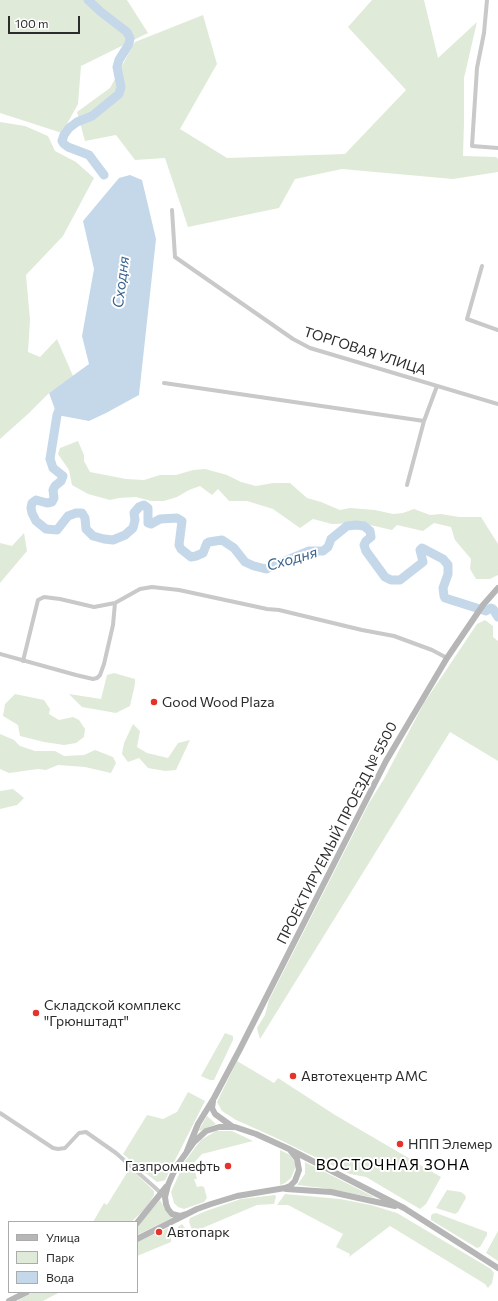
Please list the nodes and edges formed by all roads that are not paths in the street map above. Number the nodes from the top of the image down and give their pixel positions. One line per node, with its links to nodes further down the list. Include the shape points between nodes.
1 (487, 0): 2 (street, via 477,68 472,146)
2 (498, 148)
3 (172, 210): 7 (street, ТОРГОВАЯ УЛИЦА, via 175,257 293,339 310,348)
4 (482, 266): 5 (street, via 467,319)
5 (498, 330)
6 (164, 383): 9 (street)
7 (437, 386): 8 (street, ТОРГОВАЯ УЛИЦА); 9 (street)
8 (498, 404)
9 (424, 421): 10 (street)
10 (407, 485)
11 (498, 588): 14 (main road, ПРОЕКТИРУЕМЫЙ ПРОЕЗД № 5500, via 483,605)
12 (115, 603): 14 (street, via 140,589 152,587 179,590 394,636); 15 (street, via 94,607 60,599 44,597 38,600); 15 (street, via 113,625 102,670 97,678 82,677)
13 (0, 654): 15 (street)
14 (447, 658): 16 (main road, ПРОЕКТИРУЕМЫЙ ПРОЕЗД № 5500, via 386,761)
15 (23, 661)
16 (214, 1098): 18 (main road, via 212,1108 215,1114); 20 (main road, ПРОЕКТИРУЕМЫЙ ПРОЕЗД № 5500, via 198,1124)
17 (0, 1113): 23 (street, via 58,1150 64,1148 79,1133 86,1132 116,1153)
18 (235, 1128): 19 (main road); 20 (main road, via 219,1127 206,1131)
19 (290, 1149): 22 (main road, via 299,1170 295,1182); 24 (main road)
20 (187, 1151): 21 (main road)
21 (168, 1185): 23 (main road); 25 (main road, via 166,1207 174,1215)
22 (285, 1188): 24 (main road, via 331,1192); 25 (main road, via 237,1196)
23 (162, 1193): 26 (main road)
24 (404, 1208): 28 (main road)
25 (186, 1214): 27 (main road)
26 (138, 1222)
27 (138, 1238)
28 (498, 1268)
29 (25, 1293): 30 (main road)
30 (9, 1301)

